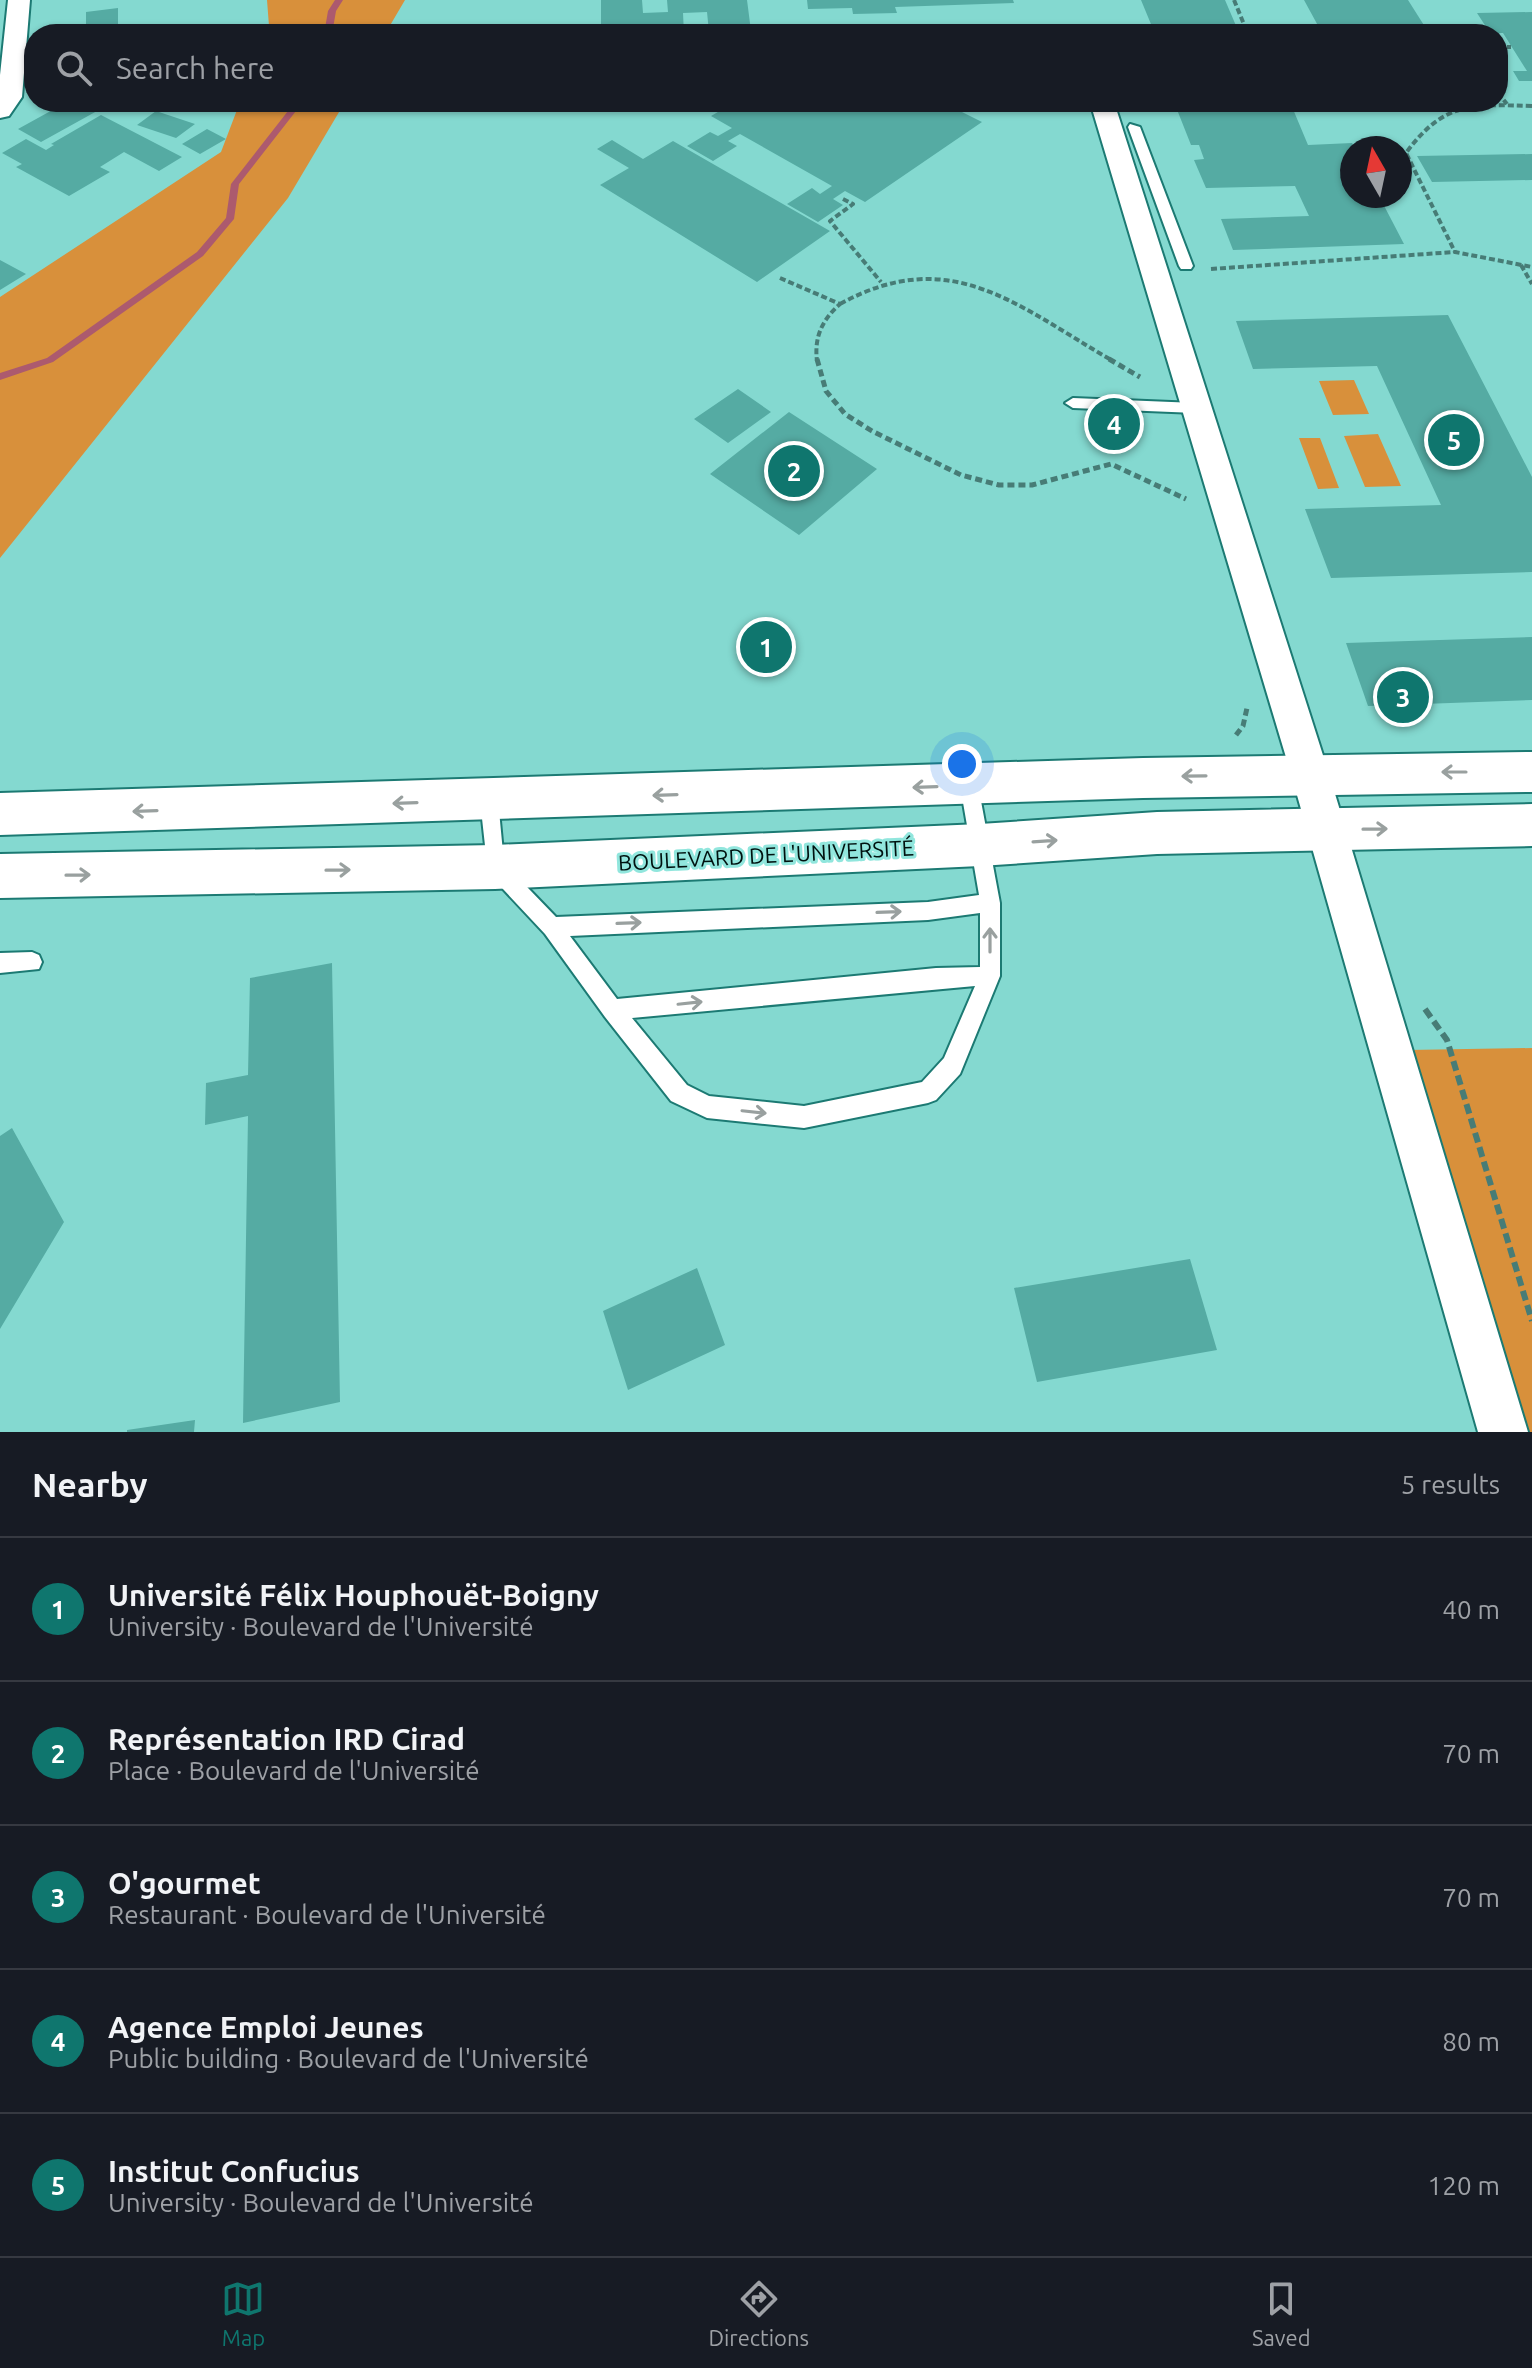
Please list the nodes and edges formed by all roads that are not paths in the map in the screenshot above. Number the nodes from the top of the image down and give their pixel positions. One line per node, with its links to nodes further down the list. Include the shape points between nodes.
1 (19, 0): 2 (street, via 10,97)
2 (0, 111)
3 (1107, 112): 5 (street)
4 (1134, 127): 5 (lane)
5 (1137, 171): 6 (lane); 8 (street, via 1154,272)
6 (1186, 266)
7 (1073, 403): 8 (lane)
8 (1194, 403): 10 (street)
9 (1532, 772): 10 (street, one-way to 10)
10 (1310, 774): 11 (street, one-way to 11); 16 (street)
11 (1143, 778): 12 (street); 17 (street)
12 (969, 785): 13 (street, one-way to 13); 18 (lane)
13 (489, 800): 14 (street, one-way to 14); 19 (lane)
14 (0, 814)
15 (1532, 825): 16 (street, BOULEVARD DE L'UNIVERSITÉ, one-way to 15)
16 (1325, 831): 17 (street, BOULEVARD DE L'UNIVERSITÉ); 27 (street)
17 (1157, 833): 18 (street, BOULEVARD DE L'UNIVERSITÉ, one-way to 17)
18 (980, 845): 19 (street, BOULEVARD DE L'UNIVERSITÉ); 21 (lane)
19 (495, 867): 20 (street, BOULEVARD DE L'UNIVERSITÉ, one-way to 19); 22 (lane)
20 (0, 876)
21 (990, 903): 22 (lane, one-way to 21, via 928,911); 25 (lane, one-way to 21)
22 (552, 927): 26 (lane)
23 (32, 962): 24 (lane)
24 (0, 963)
25 (990, 976): 26 (lane, one-way to 25); 26 (lane, one-way to 25, via 679,1093 707,1107 804,1117 928,1092 952,1066)
26 (612, 1010)
27 (1503, 1432)

